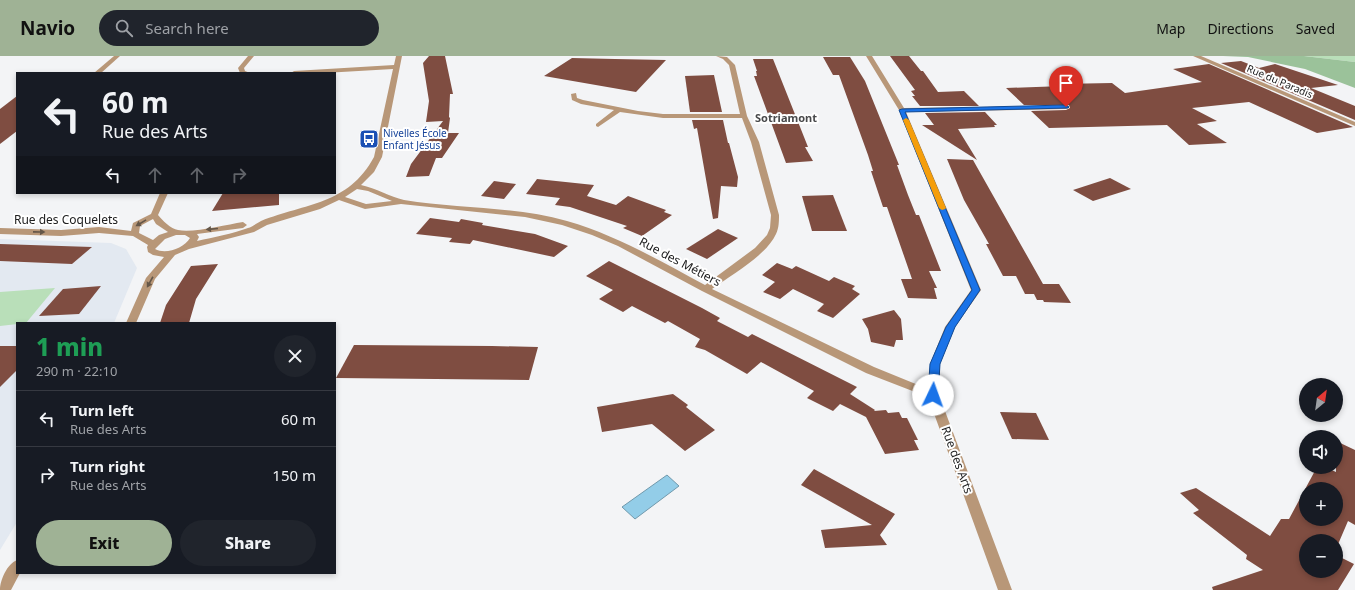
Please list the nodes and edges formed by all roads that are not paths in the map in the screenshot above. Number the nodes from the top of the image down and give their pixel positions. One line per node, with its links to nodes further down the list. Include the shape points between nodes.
1 (117, 56): 8 (street)
2 (251, 56): 9 (street, via 241,68)
3 (399, 56): 7 (street)
4 (719, 56): 15 (street, via 732,65)
5 (869, 56): 14 (street, Rue des Arts)
6 (1196, 56): 16 (street, Rue du Paradis)
7 (396, 67): 10 (street); 18 (street, via 378,156 371,170)
8 (98, 72)
9 (242, 72)
10 (311, 72)
11 (574, 94): 13 (street, via 574,99 581,102)
12 (1066, 107): 14 (street)
13 (618, 110): 15 (street, via 663,116); 17 (street)
14 (902, 110): 33 (street, Rue des Arts, via 976,290 950,327 935,364)
15 (744, 116): 31 (street, via 755,142 776,215 775,226 762,246)
16 (1355, 124)
17 (598, 125)
18 (356, 186): 20 (street); 21 (street)
19 (164, 194): 22 (street)
20 (339, 196): 21 (street, via 365,207); 23 (street, via 317,207)
21 (401, 202): 31 (street, Rue des Métiers, via 493,211 564,223 621,244)
22 (154, 216): 25 (street); 27 (street, one-way to 27, via 136,225)
23 (264, 223): 26 (street, one-way to 26); 29 (street, via 251,230)
24 (0, 231): 27 (street, Rue des Coquelets, one-way to 27, via 61,233 99,230)
25 (175, 233): 26 (street); 28 (street, via 162,237)
26 (187, 233): 29 (street, via 195,237 192,244)
27 (135, 234): 28 (street, Rue des Coquelets)
28 (152, 244): 30 (street, Rue des Coquelets, via 154,252)
29 (186, 247): 30 (street)
30 (172, 252): 32 (street, one-way to 32, via 151,278)
31 (705, 289): 33 (street, Rue des Métiers, via 870,370)
32 (131, 322)
33 (933, 395): 36 (street, Rue des Arts)
34 (16, 568): 35 (street)
35 (3, 590)
36 (1005, 590)

